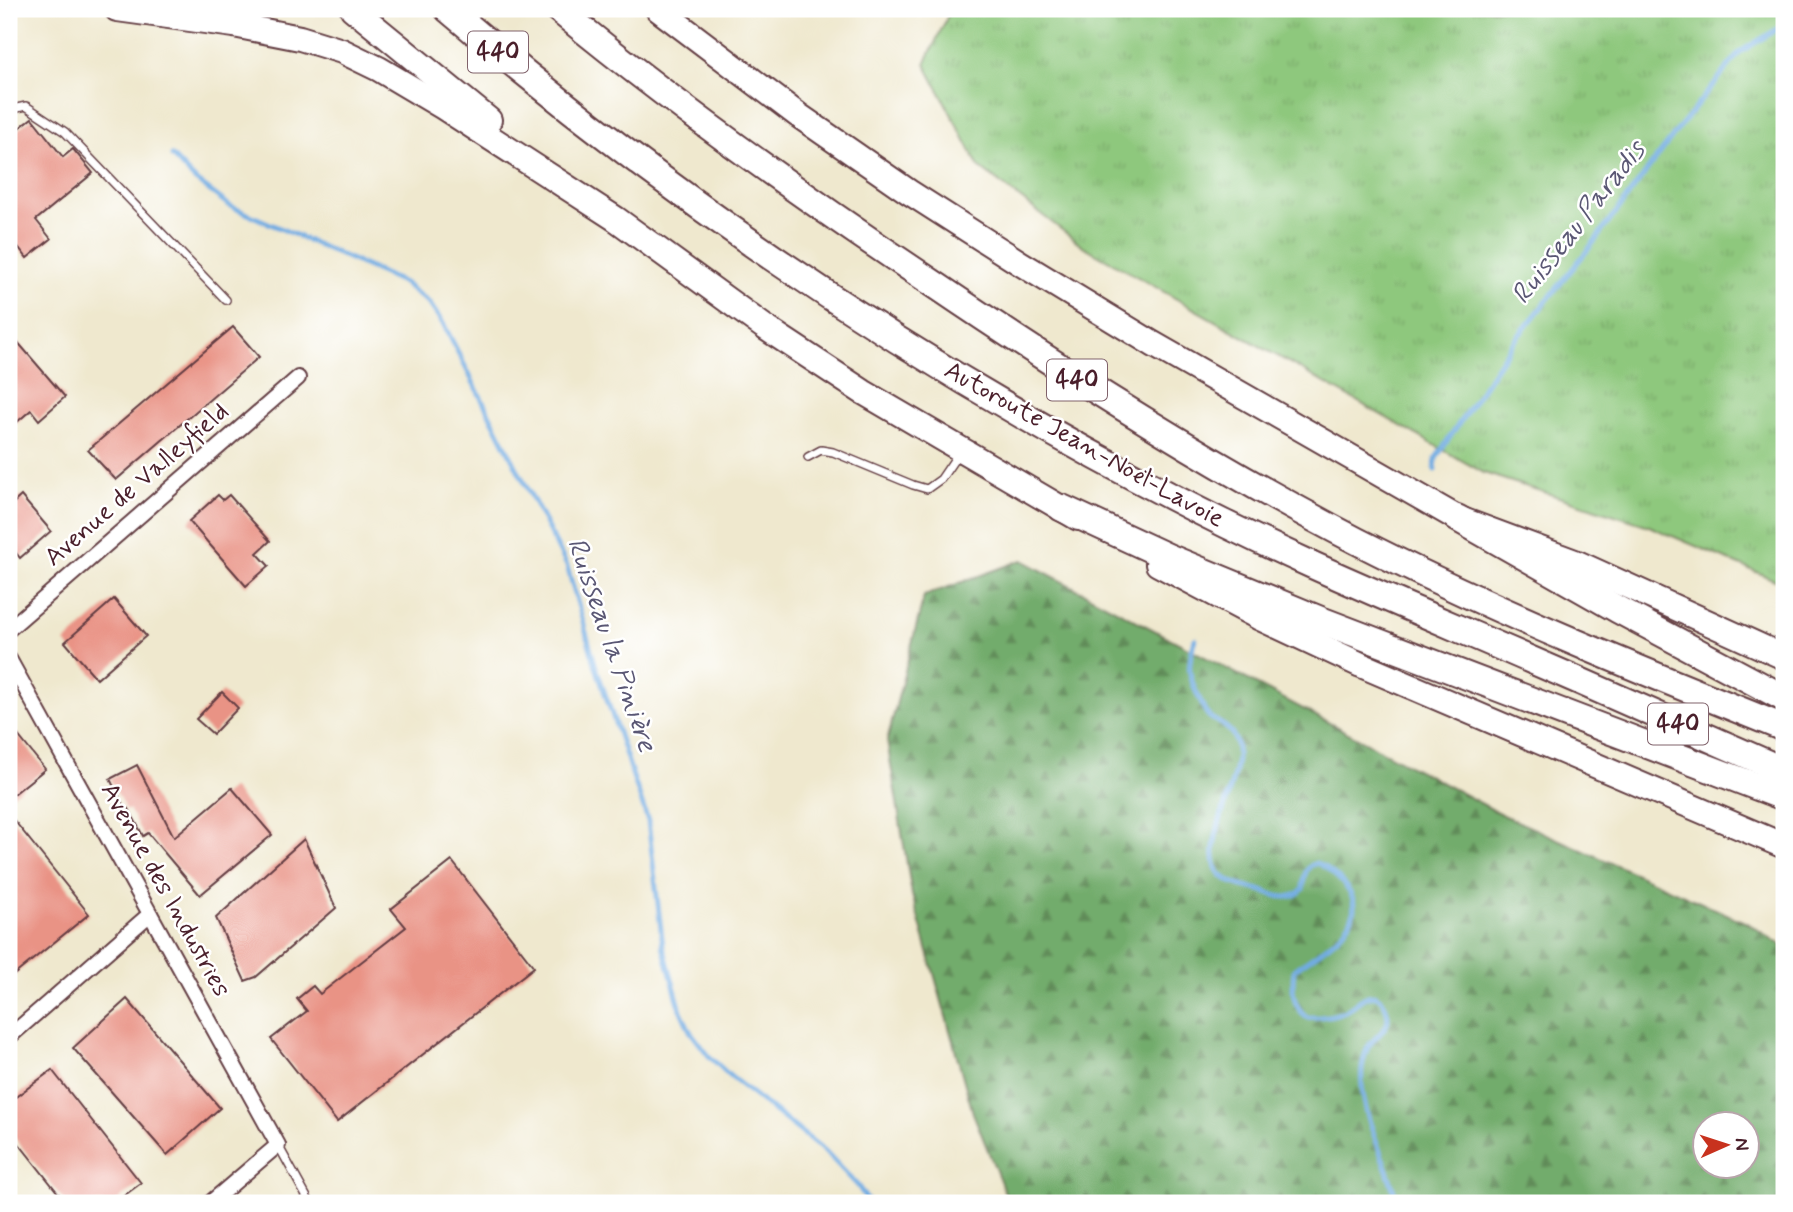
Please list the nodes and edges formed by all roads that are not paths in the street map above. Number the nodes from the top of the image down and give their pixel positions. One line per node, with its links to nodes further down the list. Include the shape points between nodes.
1 (117, 9): 7 (highway, via 300,37 342,51 443,107)
2 (353, 9): 7 (highway)
3 (448, 9): 19 (highway, Autoroute Jean-Noël-Lavoie / 440, via 558,100 677,189 864,317 1024,416 1253,537)
4 (558, 9): 18 (highway, Autoroute Jean-Noël-Lavoie / 440, via 807,198 1053,365 1197,453 1440,581 1644,672)
5 (658, 9): 13 (highway, via 833,140 974,235 1153,344)
6 (9, 116): 8 (lane, via 26,106 65,132)
7 (616, 219): 10 (highway, via 763,326)
8 (226, 300)
9 (298, 378): 14 (street, Avenue de Valleyfield)
10 (961, 451): 11 (lane, via 941,479 927,489 832,452 816,451); 12 (highway)
11 (808, 457)
12 (1062, 508): 20 (highway, via 1323,621); 21 (highway, via 1308,641)
13 (1457, 518): 15 (highway, via 1575,562); 17 (highway)
14 (9, 629)
15 (1784, 657)
16 (9, 660): 22 (street, Avenue des Industries)
17 (1784, 698)
18 (1784, 728)
19 (1784, 771)
20 (1784, 797)
21 (1784, 846)
22 (150, 914): 23 (street); 24 (street, Avenue des Industries)
23 (9, 1037)
24 (278, 1145): 25 (street); 26 (lane)
25 (210, 1203)
26 (310, 1203)

